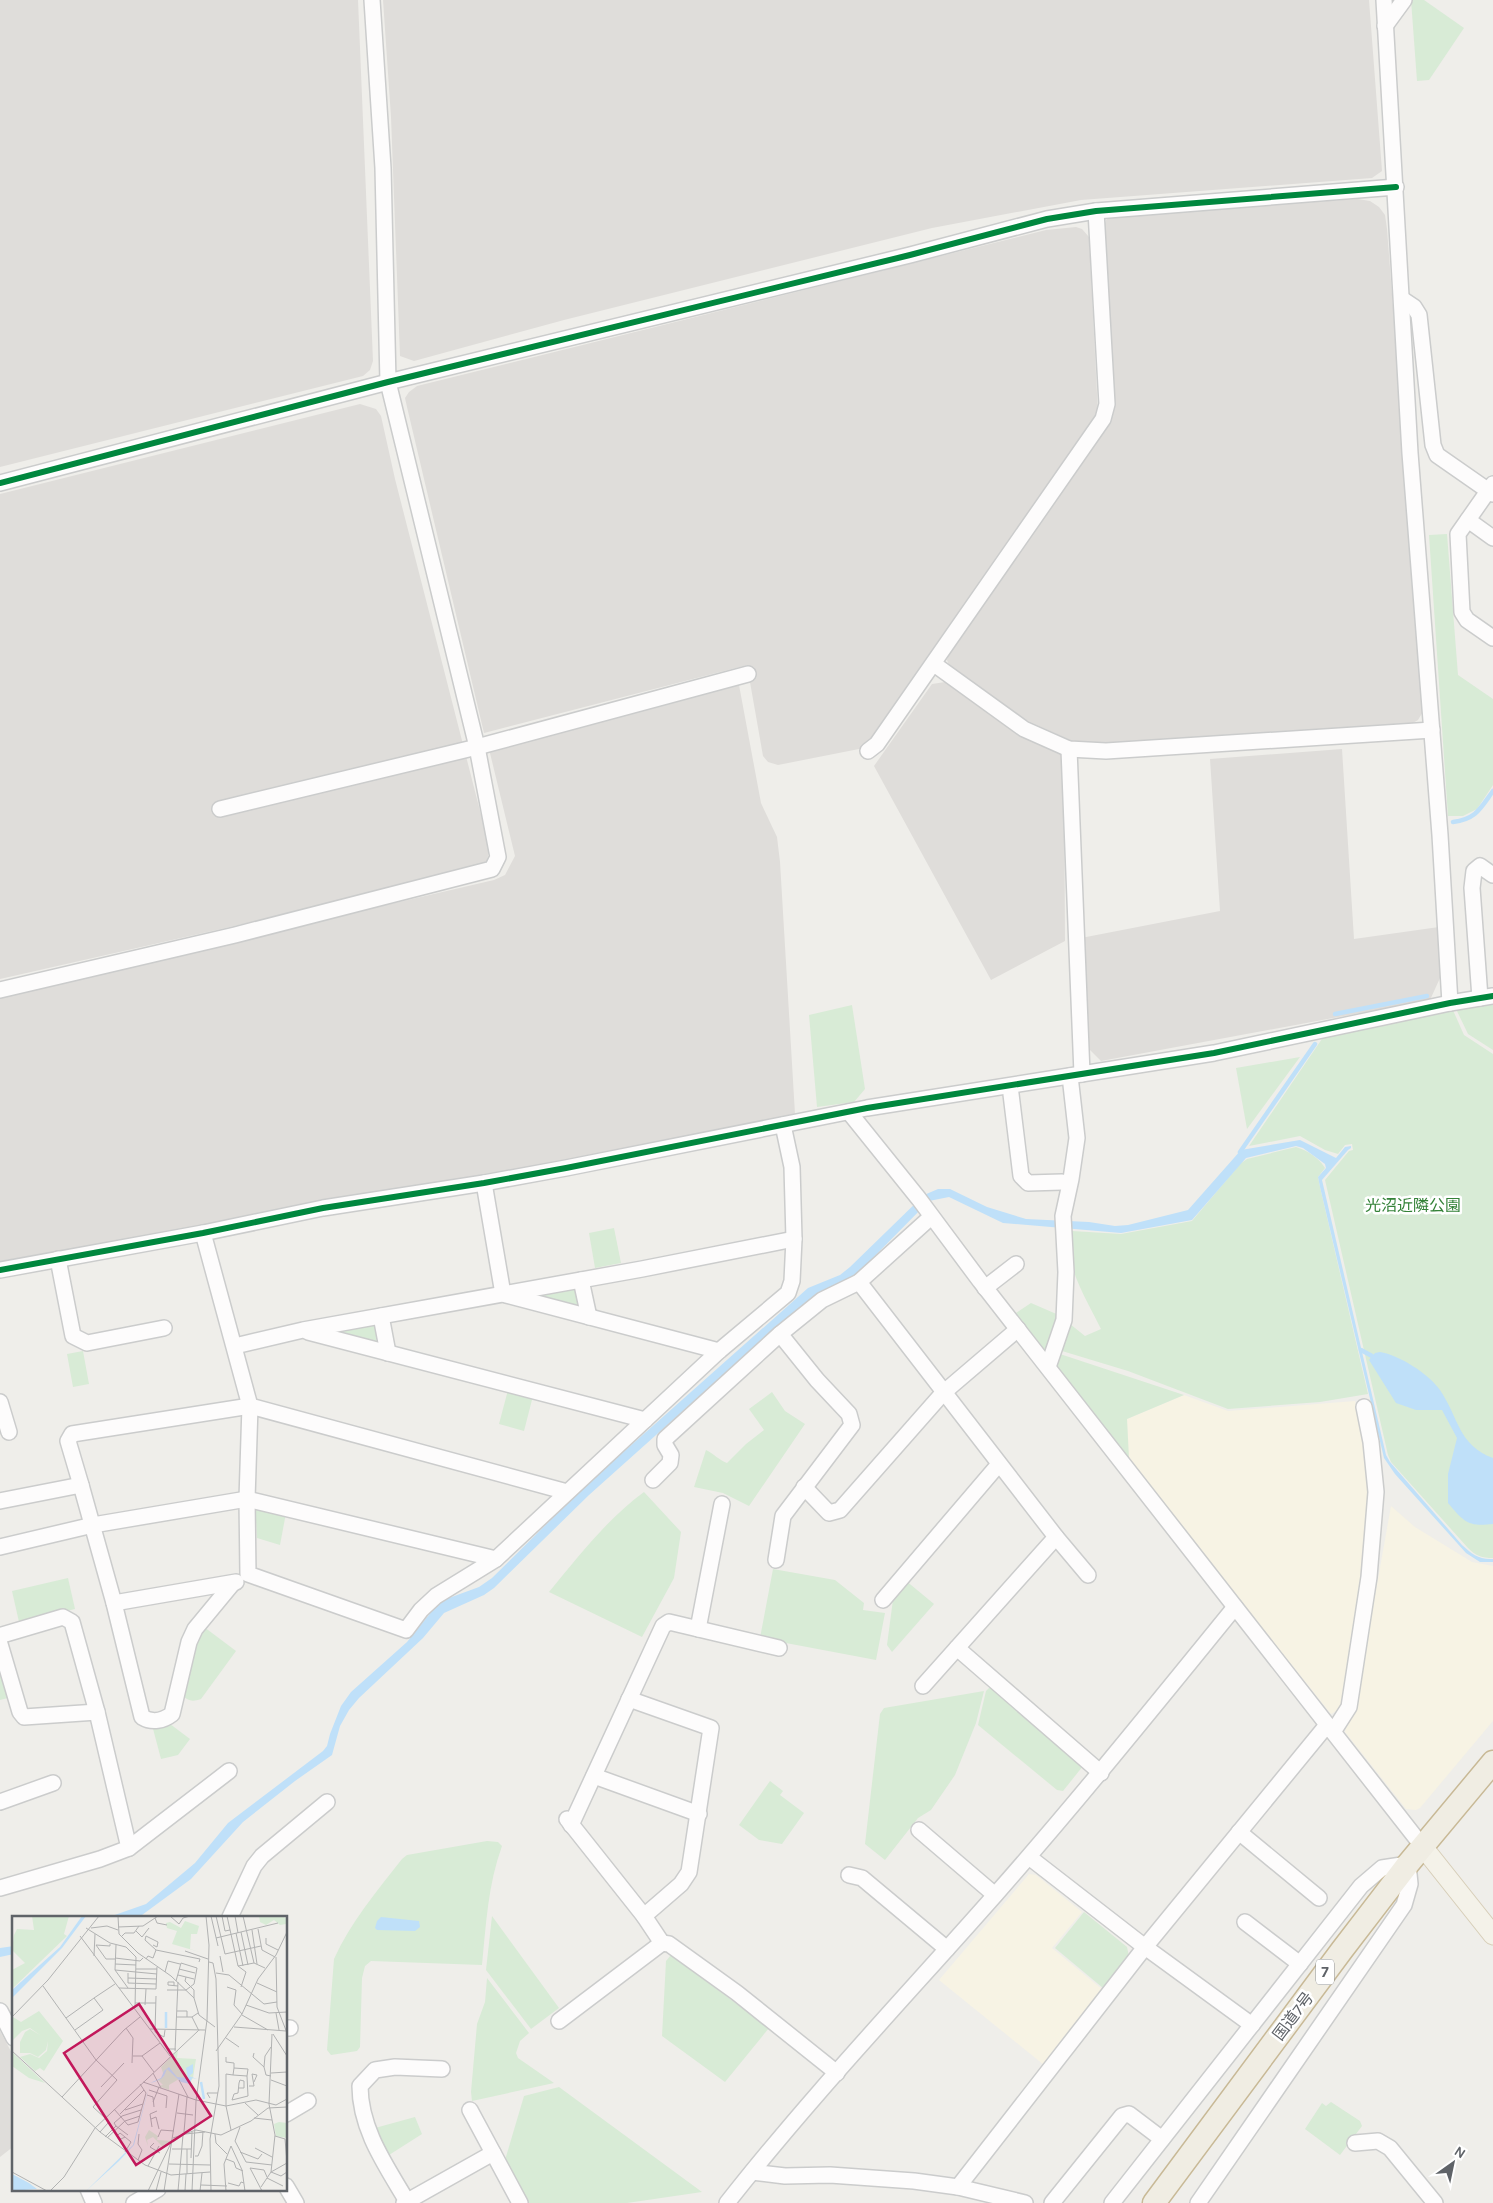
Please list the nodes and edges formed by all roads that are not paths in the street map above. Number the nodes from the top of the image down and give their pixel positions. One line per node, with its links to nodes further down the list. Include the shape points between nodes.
1 (372, 0): 8 (street, via 383,168)
2 (1384, 0): 4 (street)
3 (1404, 0): 4 (street)
4 (1385, 26): 5 (street)
5 (1396, 187): 6 (street); 7 (street)
6 (1096, 211): 8 (street, via 1047,218 910,255); 14 (street, via 1107,404 1103,419)
7 (1402, 299): 10 (street, via 1419,315 1432,445 1437,455); 16 (street, via 1410,453)
8 (388, 382): 9 (street); 17 (street)
9 (0, 483)
10 (1491, 490): 11 (street)
11 (1468, 520): 12 (street); 13 (street, via 1458,534 1462,612 1467,620)
12 (1493, 538)
13 (1493, 638)
14 (934, 664): 18 (street, via 1024,729); 19 (street, via 878,744)
15 (748, 674): 17 (street)
16 (1432, 730): 18 (street, via 1106,751); 24 (street)
17 (477, 747): 20 (street); 22 (street, via 498,857 492,869 235,935)
18 (1069, 749): 25 (street)
19 (868, 751)
20 (220, 809)
21 (1493, 876): 23 (street, via 1480,866 1474,871 1472,888)
22 (0, 990)
23 (1487, 997): 24 (street)
24 (1450, 1003): 25 (street, via 1214,1053)
25 (1076, 1075): 26 (street); 50 (street, via 1077,1138 1063,1225 1066,1272 1064,1320)
26 (1010, 1086): 27 (street); 29 (street, via 1020,1176 1028,1183)
27 (849, 1112): 28 (street); 31 (street)
28 (784, 1125): 30 (street); 33 (street, via 792,1167)
29 (1062, 1182)
30 (484, 1183): 32 (street, via 323,1208); 40 (street)
31 (926, 1209): 38 (street); 39 (street)
32 (203, 1233): 34 (street); 47 (street)
33 (794, 1239): 37 (street); 48 (street, via 792,1280 788,1293)
34 (58, 1259): 36 (street); 43 (street, via 73,1336 86,1343)
35 (1016, 1264): 39 (street)
36 (0, 1270)
37 (581, 1280): 40 (street); 42 (street)
38 (859, 1282): 46 (street, via 822,1300); 51 (street)
39 (985, 1288): 44 (street)
40 (502, 1294): 41 (street); 42 (street)
41 (381, 1316): 45 (street); 49 (street)
42 (589, 1317): 48 (street)
43 (164, 1328)
44 (1018, 1329): 50 (street); 51 (street)
45 (302, 1330): 47 (street); 49 (street)
46 (780, 1334): 58 (street, via 665,1439 671,1455 670,1463); 60 (street, via 849,1414 852,1425)
47 (235, 1346): 53 (street)
48 (719, 1352): 55 (street)
49 (388, 1353): 55 (street)
50 (1048, 1367): 75 (street)
51 (943, 1393): 57 (street); 60 (street, via 840,1510 829,1512)
52 (0, 1402): 56 (street)
53 (250, 1406): 59 (street, via 72,1434 68,1441); 61 (street); 62 (street)
54 (1364, 1407): 84 (street, via 1376,1492 1369,1577 1349,1707)
55 (645, 1420): 61 (street)
56 (9, 1432)
57 (999, 1464): 66 (street); 73 (street)
58 (653, 1480)
59 (80, 1485): 63 (street); 65 (street)
60 (804, 1487): 69 (street, via 783,1516)
61 (567, 1492): 68 (street)
62 (247, 1499): 65 (street); 68 (street); 70 (street)
63 (0, 1501)
64 (722, 1504): 76 (street)
65 (93, 1526): 67 (street); 74 (street)
66 (1056, 1537): 71 (street); 80 (street)
67 (0, 1547)
68 (496, 1559): 70 (street, via 436,1596 406,1630)
69 (776, 1560)
70 (248, 1574): 72 (street)
71 (1088, 1575)
72 (233, 1583): 74 (street); 74 (street, via 195,1629 172,1714 166,1719 150,1721 142,1717)
73 (883, 1600)
74 (114, 1603)
75 (1235, 1607): 84 (street); 87 (street)
76 (698, 1629): 79 (street); 82 (street, via 669,1622 663,1626)
77 (0, 1639): 83 (street, via 2,1635 64,1617 72,1622)
78 (0, 1644): 83 (street, via 20,1712 24,1716)
79 (779, 1648)
80 (957, 1648): 81 (street); 87 (street)
81 (923, 1686)
82 (629, 1699): 88 (street); 92 (street, via 711,1728)
83 (97, 1712): 96 (street)
84 (1330, 1729): 94 (street); 95 (street)
85 (1493, 1762): 95 (highway, 国道7号 / 7)
86 (229, 1771): 96 (street)
87 (1101, 1772): 97 (street)
88 (594, 1776): 92 (street); 104 (street, via 569,1822)
89 (53, 1782): 90 (street)
90 (0, 1802)
91 (327, 1802): 103 (street, via 262,1856)
92 (699, 1814): 104 (street, via 689,1872 681,1884)
93 (919, 1830): 101 (street)
94 (1239, 1832): 102 (street); 108 (street)
95 (1423, 1847): 98 (highway, 国道7号 / 7); 106 (main road)
96 (129, 1848): 100 (street)
97 (1029, 1857): 101 (street); 108 (street)
98 (1408, 1864): 110 (street, via 1382,1868 1372,1874); 128 (highway, 国道7号 / 7); 138 (street, via 1410,1884 1404,1905)
99 (849, 1875): 109 (street, via 862,1878)
100 (0, 1888)
101 (995, 1895): 109 (street)
102 (1319, 1898)
103 (230, 1916)
104 (644, 1916): 107 (street)
105 (1245, 1922): 110 (street)
106 (1493, 1935)
107 (662, 1943): 112 (street); 116 (street, via 669,1944 737,1993)
108 (1145, 1947): 113 (street); 124 (street)
109 (947, 1949): 116 (street)
110 (1300, 1964): 113 (street)
111 (0, 2012): 114 (street)
112 (558, 2021)
113 (1252, 2025): 120 (street)
114 (12, 2034)
115 (442, 2069): 129 (street, via 395,2067 375,2070 360,2086 360,2105 370,2136)
116 (837, 2073): 123 (street)
117 (308, 2101): 119 (street)
118 (470, 2110): 122 (street)
119 (288, 2113)
120 (1162, 2138): 136 (street, via 1129,2114 1122,2116); 137 (street)
121 (1355, 2143): 139 (street, via 1378,2141 1390,2148)
122 (493, 2153): 129 (street); 133 (street)
123 (752, 2172): 124 (street, via 785,2176 869,2176); 134 (street)
124 (958, 2187): 135 (street)
125 (288, 2189): 132 (street)
126 (88, 2190): 130 (street)
127 (156, 2190): 131 (street)
128 (1159, 2196)
129 (406, 2202)
130 (94, 2203)
131 (134, 2203)
132 (296, 2203)
133 (520, 2203)
134 (727, 2203)
135 (1025, 2203)
136 (1052, 2203)
137 (1112, 2203)
138 (1198, 2203)
139 (1435, 2203)

